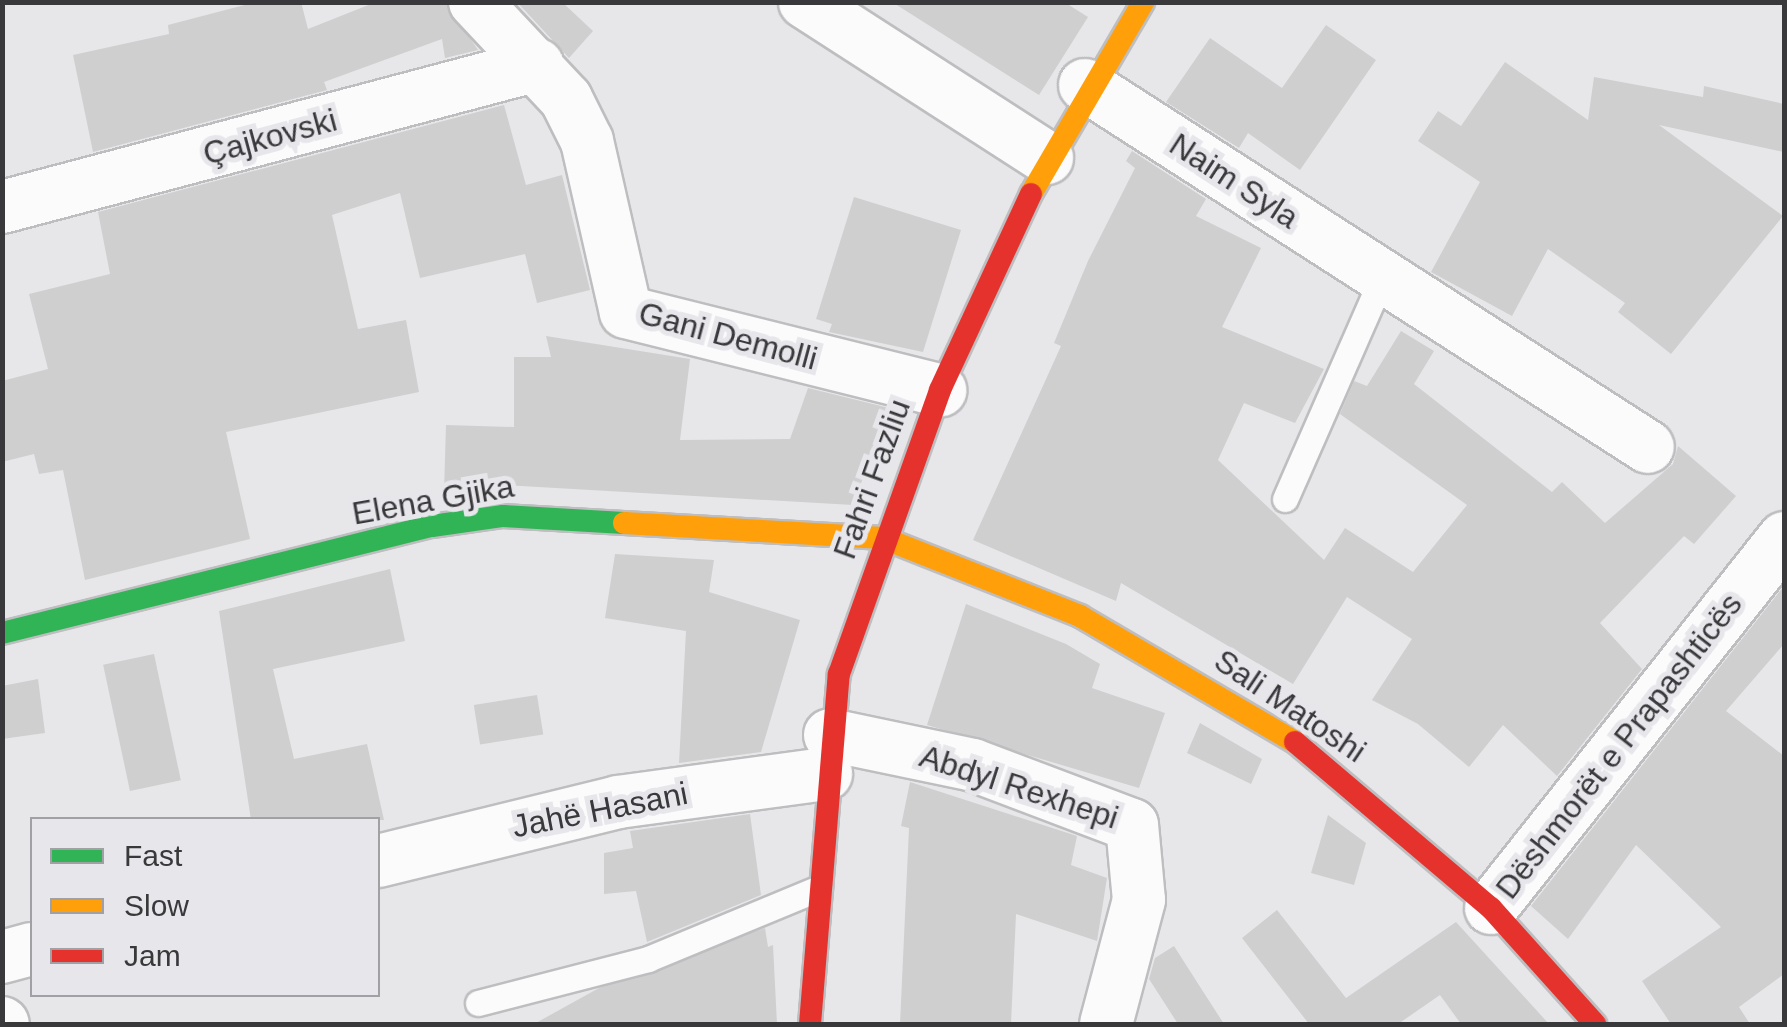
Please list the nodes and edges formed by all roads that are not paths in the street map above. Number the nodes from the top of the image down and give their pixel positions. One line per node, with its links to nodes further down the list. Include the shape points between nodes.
1 (475, 2): 4 (street, Gani Demolli)
2 (805, 2): 6 (street)
3 (1143, 2): 5 (street, Fahri Fazliu)
4 (537, 65): 7 (street, Çajkovski); 9 (street, Gani Demolli, via 587,140 626,312)
5 (1085, 86): 6 (street, Fahri Fazliu); 8 (street, Naim Syla)
6 (1047, 158): 9 (street, Fahri Fazliu)
7 (2, 207)
8 (1383, 276): 10 (street, Naim Syla); 11 (lane)
9 (940, 390): 12 (street, Fahri Fazliu)
10 (1648, 447)
11 (1285, 499)
12 (883, 538): 14 (street, Elena Gjika, via 503,516 416,530); 15 (street, Fahri Fazliu, via 839,674); 18 (street, Sali Matoshi, via 1080,616 1192,679 1293,741)
13 (1784, 538): 18 (street, Dëshmorët e Prapashticës)
14 (2, 633)
15 (828, 754): 16 (street, Jahë Hasani); 17 (street, Fahri Fazliu); 23 (street, Abdyl Rexhepi, via 973,765 1132,825 1139,900)
16 (380, 862)
17 (819, 888): 21 (lane, via 590,979); 22 (street, Fahri Fazliu)
18 (1492, 908): 24 (street, Sali Matoshi)
19 (30, 950): 20 (street)
20 (2, 957)
21 (478, 1003)
22 (810, 1024)
23 (1106, 1024)
24 (1595, 1024)

